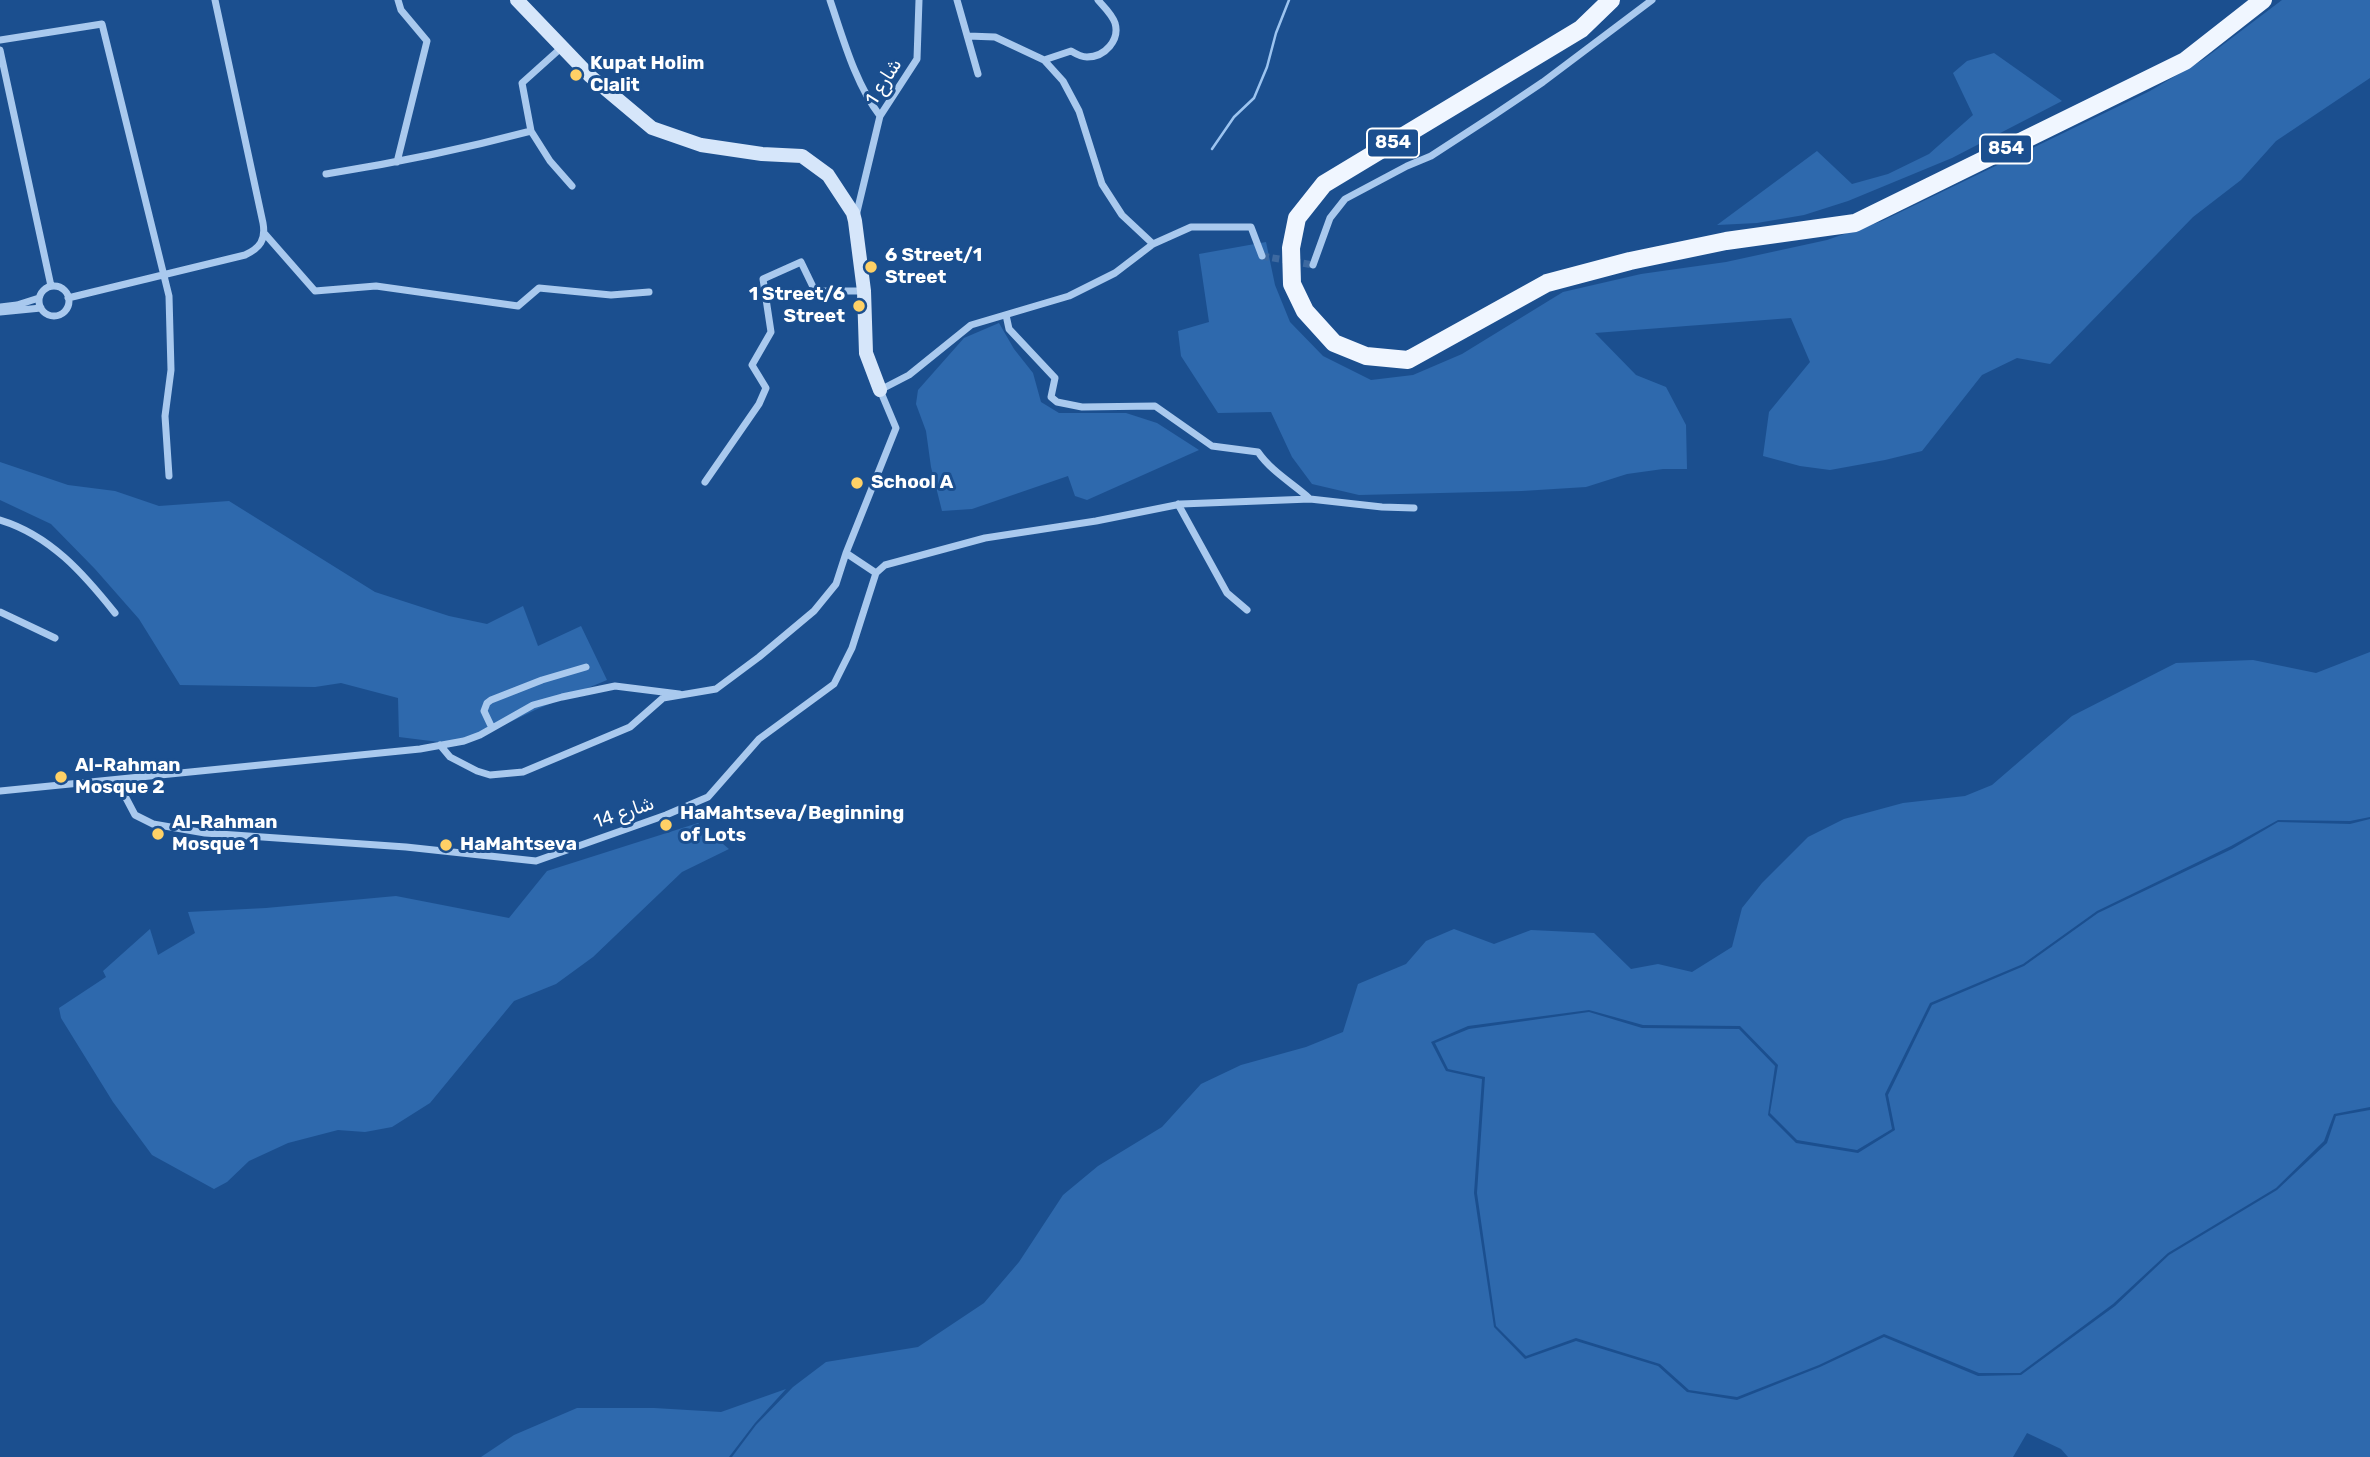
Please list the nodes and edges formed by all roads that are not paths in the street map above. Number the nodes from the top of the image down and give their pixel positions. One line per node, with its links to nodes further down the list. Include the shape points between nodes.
1 (215, 0): 23 (street)
2 (398, 0): 19 (street, via 427,41)
3 (517, 0): 13 (street)
4 (830, 0): 17 (street, via 851,58)
5 (919, 0): 17 (street, شارع 1, via 917,59)
6 (957, 0): 11 (street)
7 (1098, 0): 15 (street, via 1114,20 1117,34 1112,45 1100,55 1085,58 1071,51)
8 (1611, 0): 10 (main road, 854, via 1581,29 1325,184 1297,218 1291,247 1292,284 1305,311 1334,343 1366,356 1408,360 1547,283 1726,241 1855,223 2185,61)
9 (1652, 0): 26 (street, via 1543,82 1431,156 1345,199 1330,218)
10 (2263, 0)
11 (968, 36): 15 (street, via 995,37); 16 (street)
12 (0, 40): 27 (street, via 102,24)
13 (561, 48): 18 (street, via 522,83); 22 (street, via 652,128 701,145 802,156 828,175)
14 (0, 50): 28 (street)
15 (1044, 60): 24 (street, via 1063,81 1079,111 1102,184 1122,215)
16 (978, 74)
17 (880, 116): 22 (street, شارع 1)
18 (531, 131): 19 (street); 21 (street)
19 (397, 162): 20 (street)
20 (326, 174)
21 (572, 186)
22 (855, 220): 29 (street)
23 (265, 234): 27 (street, via 260,245 245,255); 30 (street, via 315,291 376,286 518,306 539,288 611,295)
24 (1153, 244): 25 (street, via 1191,227 1251,227); 36 (street, via 1115,273 1069,296)
25 (1262, 256)
26 (1313, 265)
27 (163, 274): 32 (street); 38 (street, via 169,296 171,370 165,416)
28 (51, 286): 31 (street); 32 (street, via 64,290)
29 (864, 291): 37 (street, via 866,353); 39 (street, via 815,291 801,262 764,279 771,332 752,365 766,388)
30 (649, 292)
31 (39, 298): 33 (street); 34 (street)
32 (68, 298): 34 (street, via 65,311 58,315)
33 (0, 307)
34 (41, 308): 35 (street)
35 (0, 312)
36 (1006, 315): 37 (street, via 971,325 909,375); 40 (street, via 1009,329 1055,377 1051,397 1057,402 1082,407 1155,406 1212,446 1258,452 1267,466)
37 (880, 390): 44 (street, via 896,428)
38 (169, 476)
39 (705, 482)
40 (1310, 499): 41 (street); 42 (street)
41 (1178, 504): 45 (street, via 985,538 885,565); 46 (street, via 1227,593)
42 (1414, 508)
43 (0, 520): 48 (street, via 30,531 53,548)
44 (846, 553): 45 (street); 51 (street, via 836,584 814,611 716,689)
45 (876, 573): 54 (street, شارع 14, via 852,648 834,684 759,739 708,797 536,861 205,833 153,824 135,815)
46 (1247, 610)
47 (0, 612): 49 (street)
48 (115, 613)
49 (55, 638)
50 (586, 667): 52 (street, via 491,700 484,711)
51 (679, 694): 52 (street, via 615,686 533,705); 53 (street, via 663,698 629,726 523,772 490,775 477,771 450,757)
52 (492, 728): 53 (street, via 464,741)
53 (440, 745): 54 (street)
54 (117, 781): 55 (street)
55 (0, 791)

